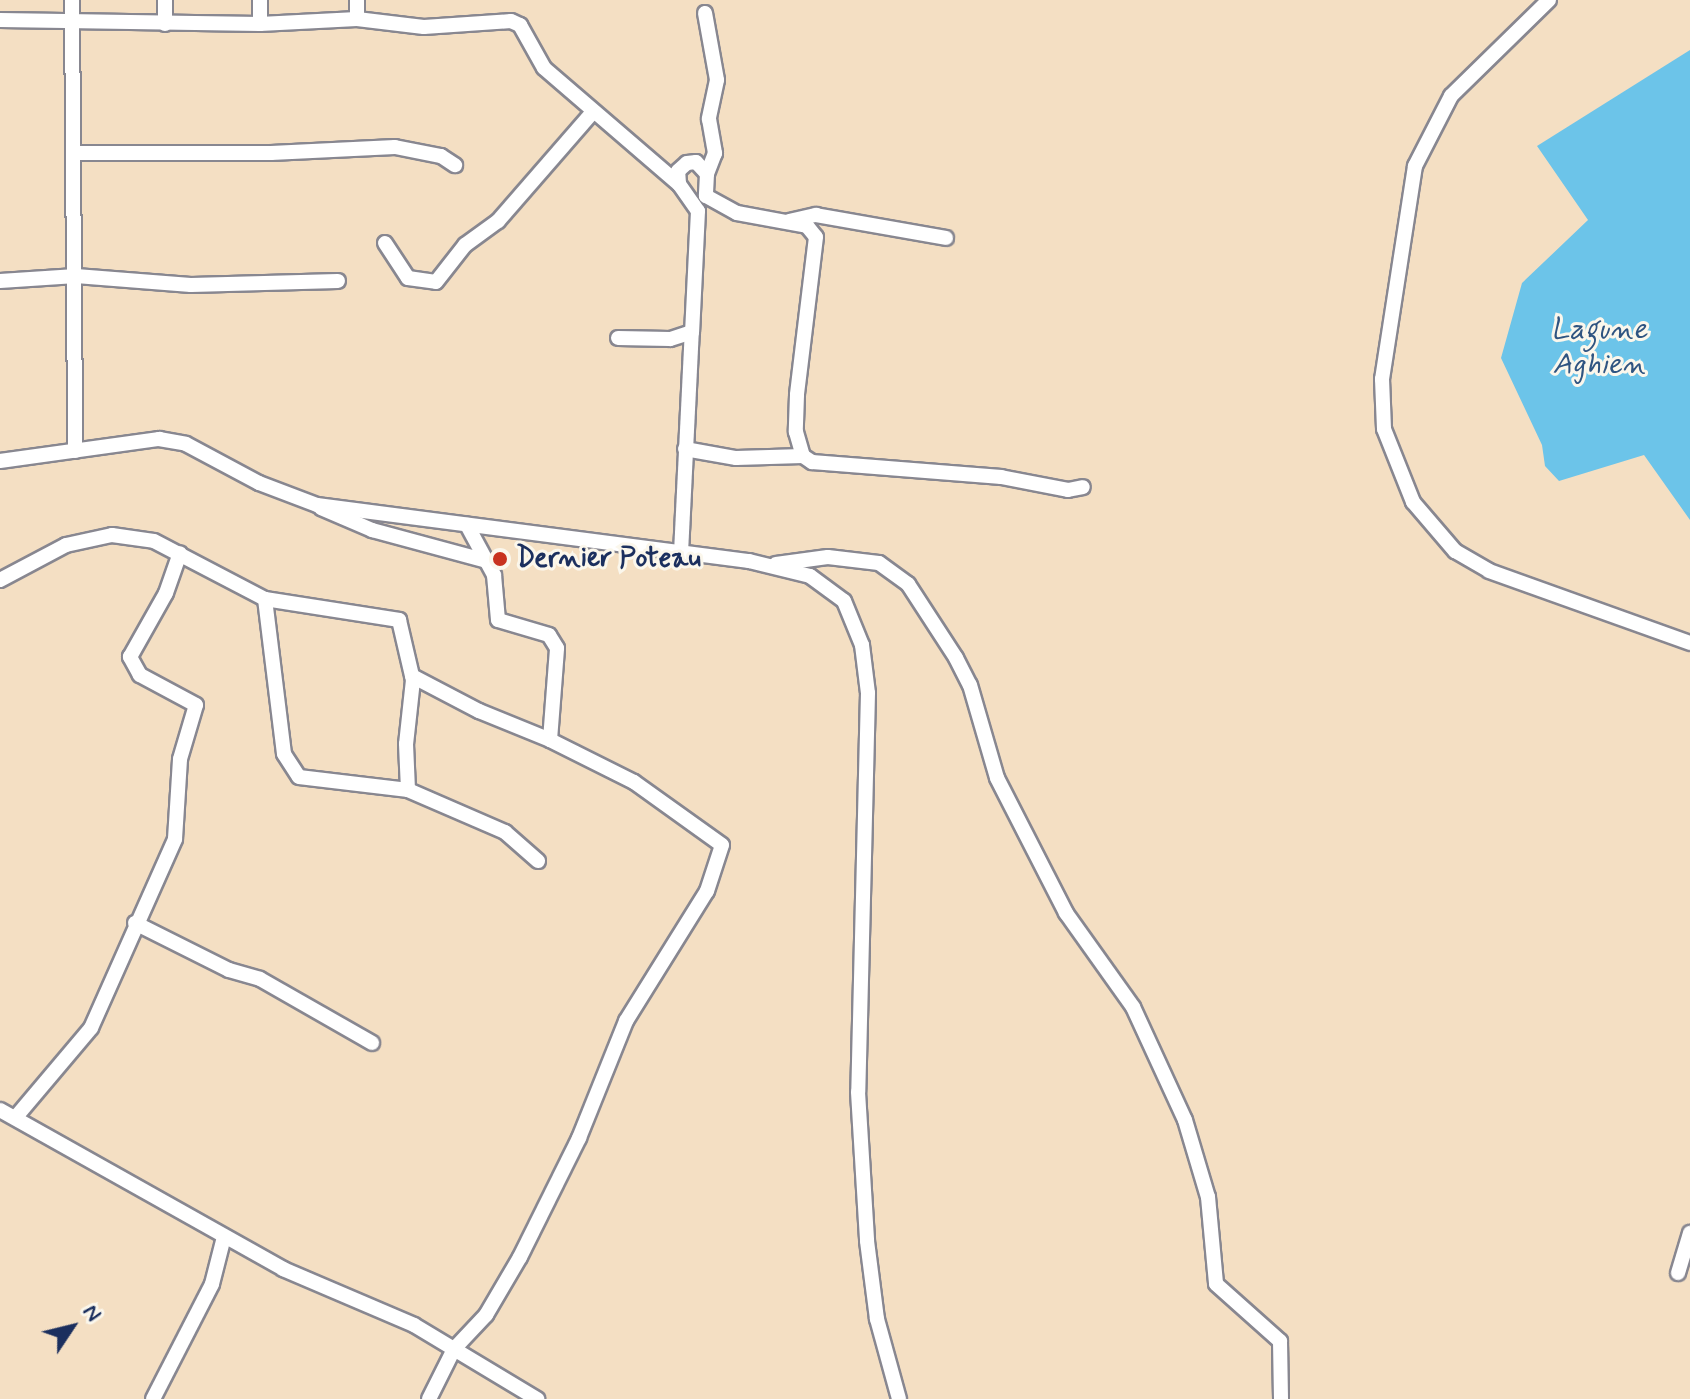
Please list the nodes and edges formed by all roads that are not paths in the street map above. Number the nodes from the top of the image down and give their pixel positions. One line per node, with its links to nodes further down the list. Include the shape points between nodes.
1 (72, 0): 9 (street)
2 (165, 0): 10 (street)
3 (260, 0): 11 (street)
4 (357, 0): 7 (street)
5 (1549, 0): 39 (street, via 1451,96 1415,166 1382,379 1384,429 1413,502 1455,551 1489,571)
6 (705, 13): 15 (street, via 717,80 709,119 715,153)
7 (357, 19): 11 (street); 12 (street, via 424,27 511,21 520,25 544,68)
8 (0, 20): 9 (street)
9 (72, 21): 10 (street); 13 (street)
10 (165, 24): 11 (street)
11 (260, 24)
12 (591, 114): 16 (street); 20 (street, via 498,221 465,245 436,282 408,278)
13 (74, 153): 14 (street, via 239,154 395,147 441,156); 21 (street)
14 (455, 165)
15 (707, 174): 16 (street, via 696,162 687,163 678,171); 17 (street)
16 (679, 184): 17 (street)
17 (697, 194): 18 (street, via 722,208); 24 (street, via 700,227)
18 (789, 221): 19 (street, via 816,215); 28 (street, via 811,228 817,246 797,395 796,432)
19 (946, 238)
20 (385, 243)
21 (76, 276): 22 (street); 23 (street, via 191,285); 27 (street)
22 (0, 281)
23 (338, 281)
24 (692, 332): 25 (street, via 670,339); 26 (street)
25 (618, 338)
26 (685, 449): 28 (street, via 736,458); 34 (street)
27 (75, 451): 29 (street); 31 (street, via 159,439 186,444 259,483)
28 (803, 456): 30 (street, via 812,462 987,475 1068,490)
29 (0, 461)
30 (1083, 487)
31 (317, 505): 32 (street); 35 (street, via 372,530)
32 (467, 525): 34 (street); 35 (street)
33 (180, 553): 37 (street, via 154,541 112,535 66,545); 38 (street); 44 (street, via 166,593 130,657 140,675 196,705 180,759 175,839 155,891)
34 (681, 553): 36 (street)
35 (487, 561): 41 (street, via 494,575 498,620 549,635 557,648)
36 (764, 566): 55 (street, via 825,584 849,608 862,645 869,722 858,1092 871,1283); 56 (street, via 828,557 879,563 908,584 956,658 970,685 997,778 1066,913 1133,1007 1185,1120 1208,1197 1216,1284 1280,1341)
37 (0, 580)
38 (265, 599): 40 (street, via 399,620); 42 (street, via 288,766 299,777 331,784)
39 (1690, 643)
40 (412, 676): 41 (street); 42 (street)
41 (550, 740): 51 (street, via 634,782 717,837 722,855 667,960 626,1021 579,1138 520,1257 486,1315)
42 (408, 790): 43 (street, via 505,832)
43 (538, 861)
44 (135, 923): 45 (street, via 229,970 260,979); 47 (street, via 91,1028)
45 (372, 1043)
46 (0, 1110): 47 (street)
47 (16, 1117): 49 (street)
48 (1690, 1233): 50 (street)
49 (224, 1237): 51 (street, via 283,1269 414,1325); 52 (street, via 212,1284)
50 (1678, 1273)
51 (454, 1349): 53 (street); 54 (street)
52 (153, 1399)
53 (429, 1399)
54 (537, 1399)
55 (899, 1399)
56 (1281, 1399)

